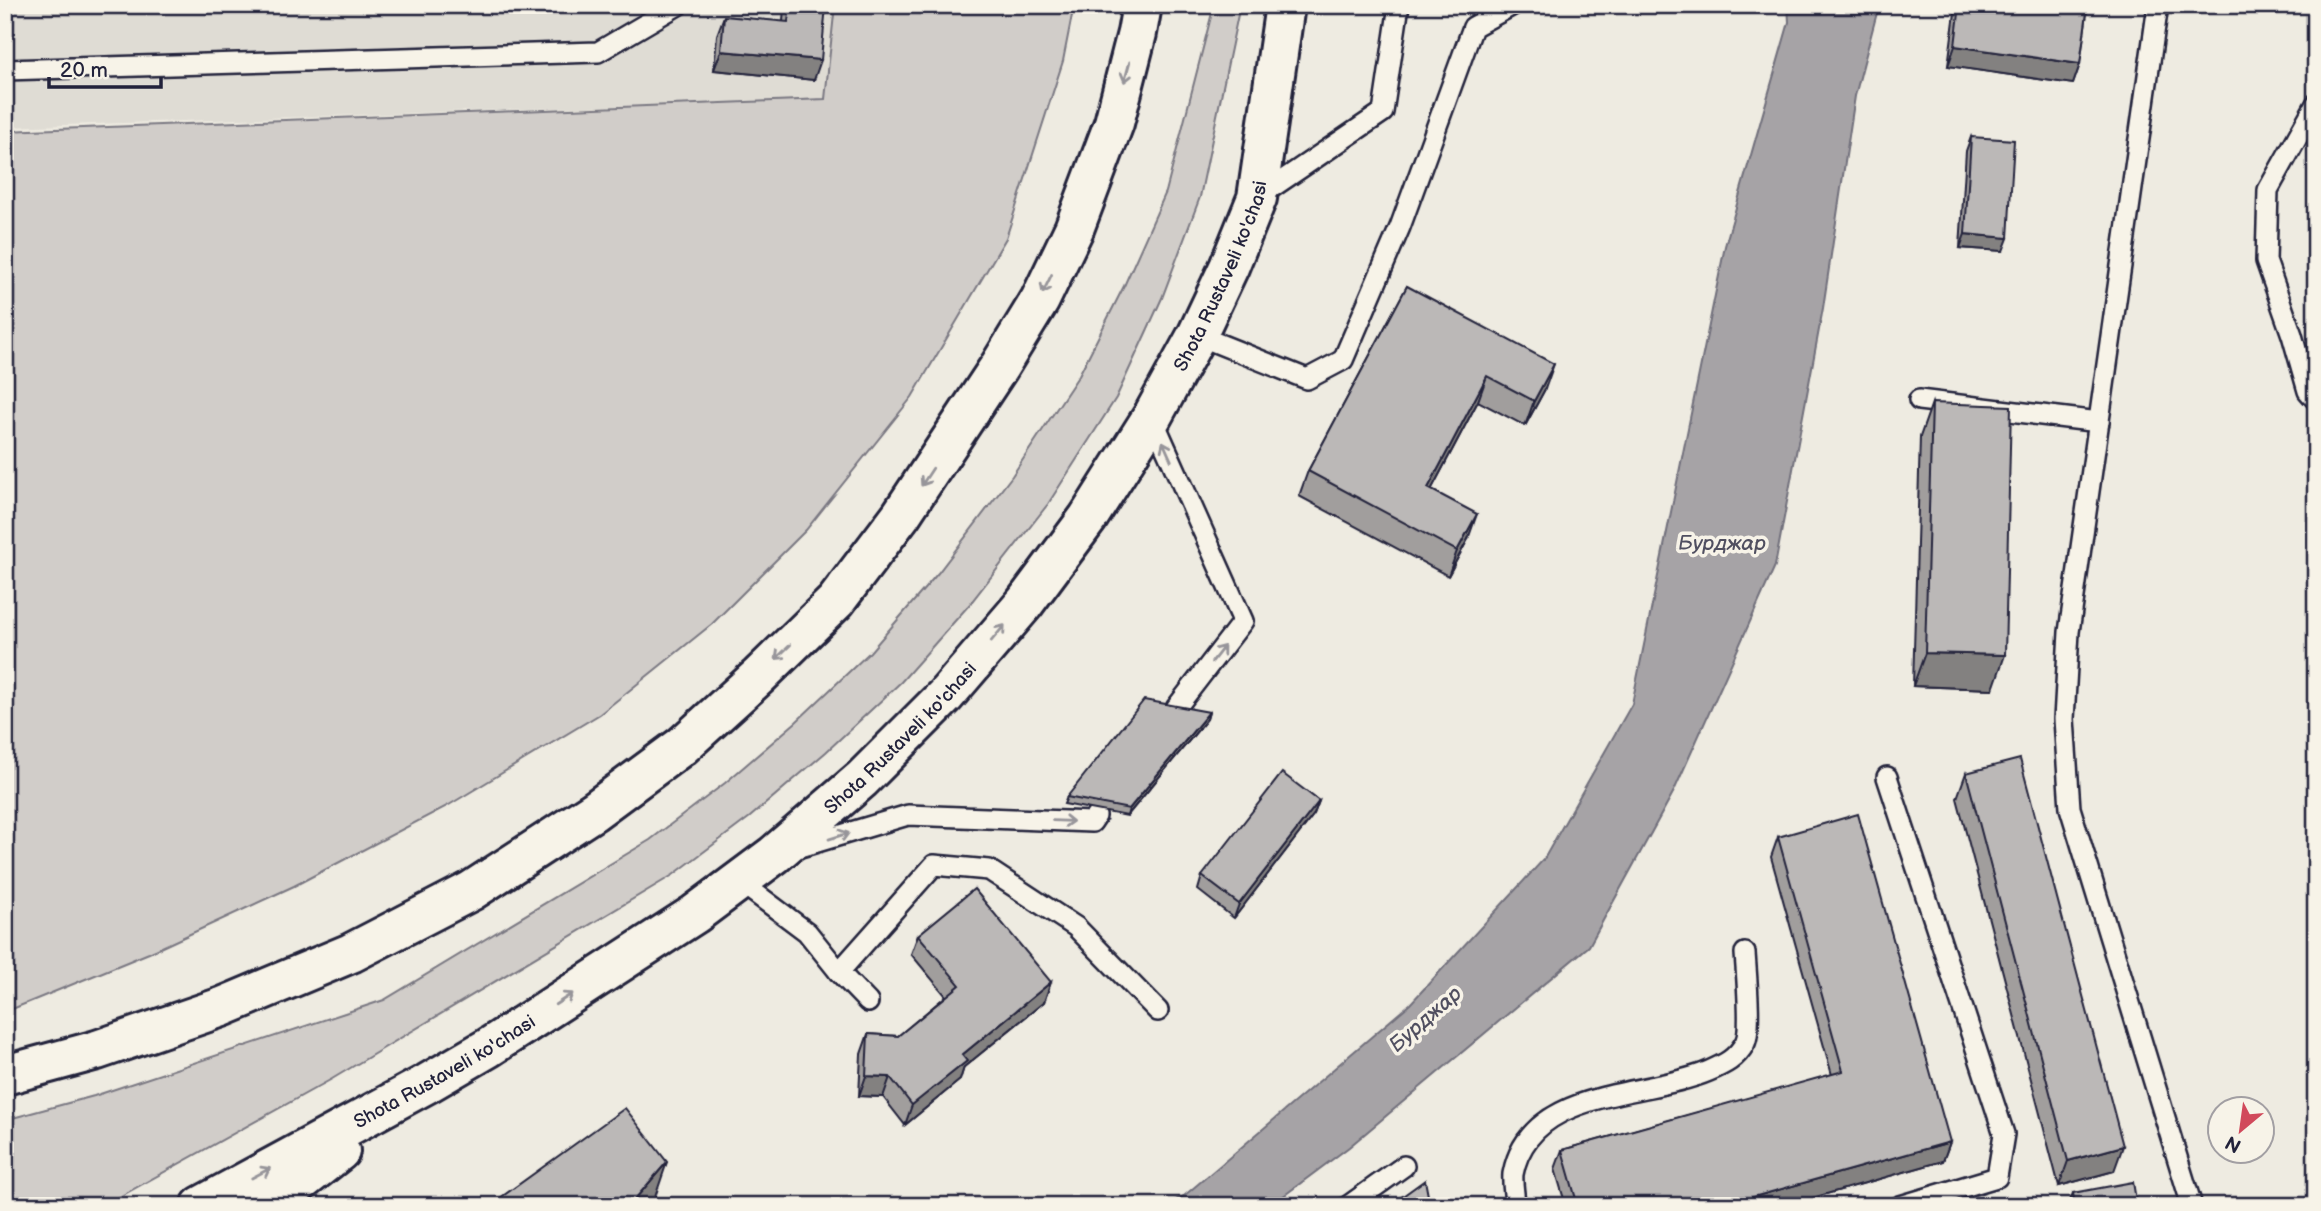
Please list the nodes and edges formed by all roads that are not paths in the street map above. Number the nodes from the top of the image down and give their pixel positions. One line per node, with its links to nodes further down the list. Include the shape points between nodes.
1 (678, 5): 8 (lane, via 598,52)
2 (1142, 5): 25 (main road, one-way to 25, via 1114,123 1074,229 1040,300 901,516 836,601 759,676 682,746 594,811 471,891 351,953 222,1007 97,1050)
3 (1285, 5): 10 (main road, Shota Rustaveli ko'chasi)
4 (1310, 5): 10 (main road)
5 (1399, 5): 10 (lane, via 1383,112)
6 (1513, 5): 11 (lane, via 1473,27 1399,227 1343,360 1307,379)
7 (2158, 5): 15 (lane)
8 (5, 70)
9 (2316, 104): 13 (lane, via 2268,190 2266,261 2308,391)
10 (1257, 198): 11 (main road, Shota Rustaveli ko'chasi)
11 (1197, 335): 14 (main road, Shota Rustaveli ko'chasi)
12 (1919, 400): 15 (lane)
13 (2316, 400)
14 (1152, 417): 16 (lane, one-way to 14, via 1243,621); 19 (main road, Shota Rustaveli ko'chasi, one-way to 14, via 862,779 945,696 1024,604 1088,518)
15 (2099, 422): 33 (lane, via 2065,675 2070,808)
16 (1176, 708)
17 (1887, 776): 32 (lane, via 2004,1134 1997,1177)
18 (1096, 816): 19 (lane, one-way to 18, via 908,815 1093,822)
19 (774, 855): 20 (main road, Shota Rustaveli ko'chasi)
20 (739, 881): 22 (lane, via 807,932); 26 (main road, Shota Rustaveli ko'chasi, one-way to 20, via 672,929)
21 (1745, 953): 31 (lane, via 1747,1040 1733,1060 1693,1077 1582,1103 1541,1124 1523,1147 1513,1175)
22 (839, 972): 23 (lane); 24 (lane, via 934,865 989,870 1076,927)
23 (868, 1002)
24 (1158, 1010)
25 (5, 1075)
26 (428, 1083): 28 (main road, Shota Rustaveli ko'chasi, one-way to 26); 29 (main road)
27 (1404, 1166): 30 (lane)
28 (201, 1206)
29 (270, 1206)
30 (1348, 1206)
31 (1515, 1206)
32 (1900, 1206)
33 (2192, 1206)

